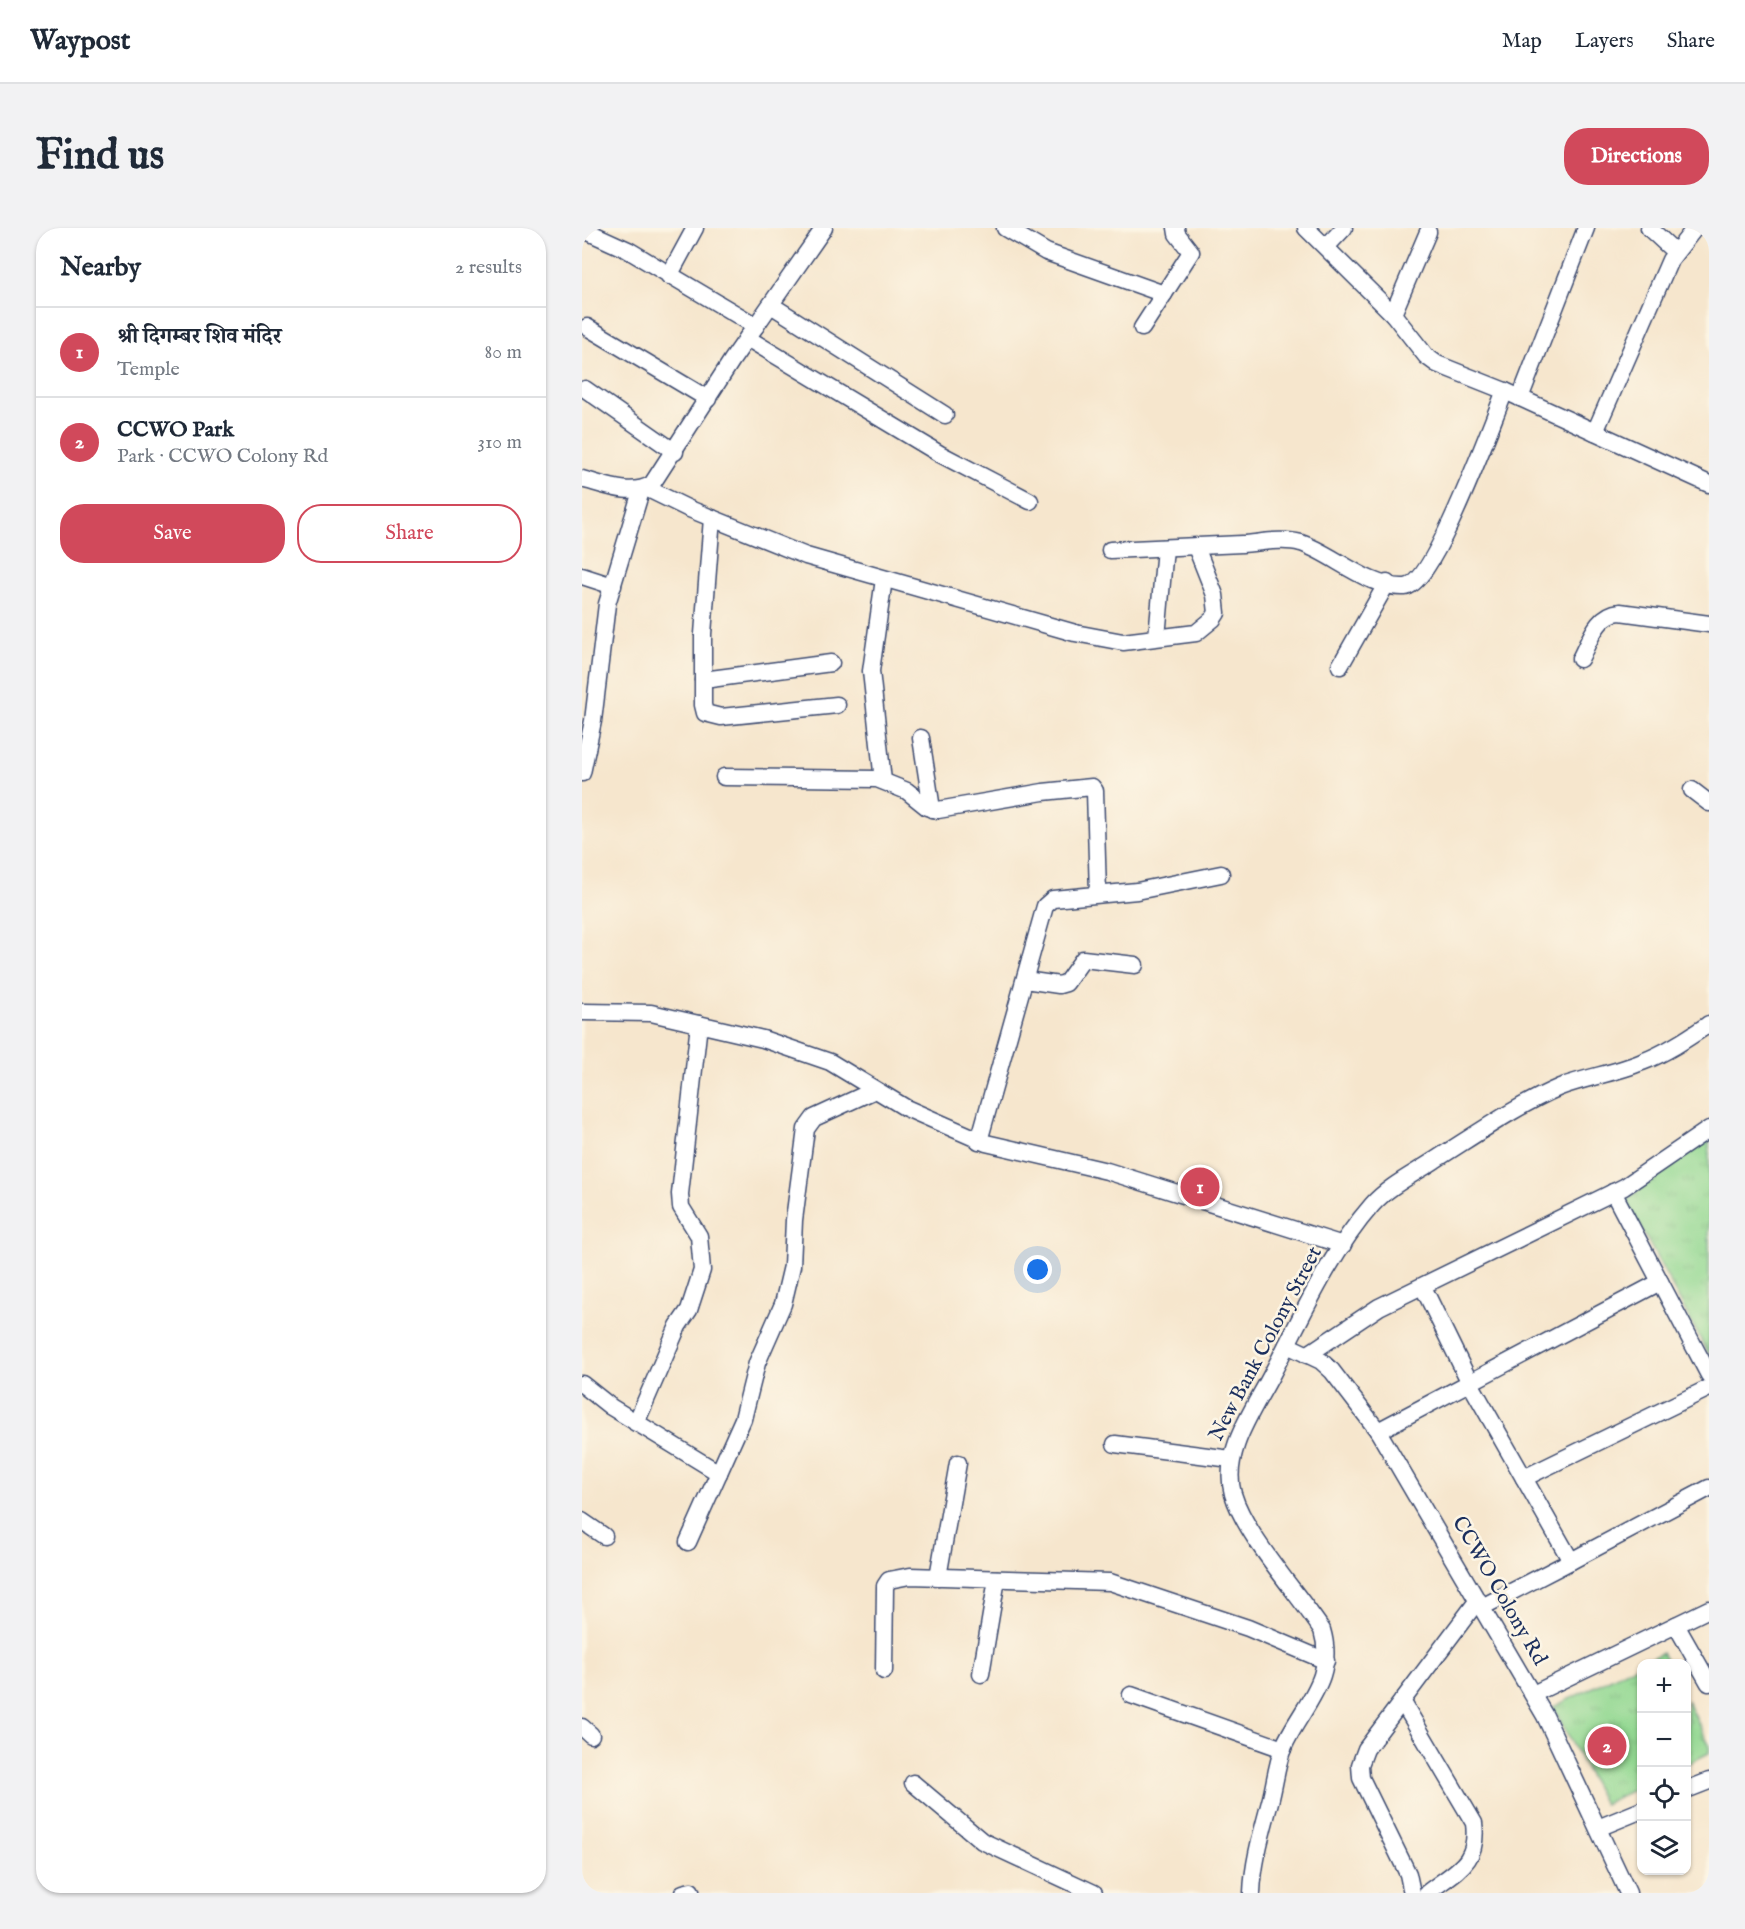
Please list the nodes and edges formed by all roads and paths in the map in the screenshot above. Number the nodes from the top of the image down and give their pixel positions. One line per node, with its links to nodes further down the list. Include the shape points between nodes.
1 (695, 228): 14 (street)
2 (824, 228): 16 (street)
3 (1005, 228): 15 (street, via 1046,252)
4 (1176, 228): 15 (street, via 1191,252)
5 (1306, 228): 12 (street)
6 (1344, 228): 12 (street)
7 (1586, 228): 22 (street)
8 (1649, 228): 13 (street)
9 (1695, 228): 13 (street)
10 (582, 229): 14 (street, via 628,250)
11 (1428, 232): 17 (street)
12 (1326, 247): 17 (street)
13 (1676, 252): 25 (street)
14 (669, 276): 20 (street)
15 (1164, 294): 19 (street)
16 (771, 305): 20 (street); 24 (street)
17 (1393, 314): 22 (street, via 1437,364)
18 (587, 327): 23 (street)
19 (1142, 328)
20 (752, 332): 23 (street); 30 (street, via 930,449)
21 (585, 389): 26 (street)
22 (1512, 394): 25 (street); 37 (street, via 1431,560 1407,587)
23 (708, 399): 26 (street)
24 (945, 416)
25 (1595, 432): 28 (street)
26 (675, 452): 29 (street)
27 (582, 479): 29 (street, via 630,491)
28 (1709, 484)
29 (644, 489): 31 (street); 38 (street)
30 (1030, 501)
31 (712, 519): 36 (street, via 806,556); 44 (street)
32 (1196, 547): 33 (street); 37 (street, via 1300,543 1353,572); 40 (street, via 1213,585 1217,613 1208,626 1196,633)
33 (1165, 548): 34 (street); 40 (street)
34 (1110, 550)
35 (582, 576): 38 (street)
36 (884, 579): 40 (street, via 1075,633 1123,642); 49 (street, via 871,670)
37 (1387, 583): 43 (street)
38 (613, 586): 47 (street)
39 (1709, 624): 41 (street, via 1610,613 1602,618)
40 (1157, 638)
41 (1580, 659)
42 (831, 663): 44 (street)
43 (1340, 666)
44 (703, 680): 45 (street, via 705,713 713,716)
45 (837, 705)
46 (921, 738): 52 (street)
47 (582, 773)
48 (723, 777): 49 (street)
49 (883, 781): 52 (street, via 907,790)
50 (1692, 790): 51 (street)
51 (1709, 803)
52 (932, 809): 54 (street, via 950,810 1092,787)
53 (1221, 874): 54 (street, via 1137,891)
54 (1098, 894): 56 (street, via 1053,899 1045,906)
55 (1135, 965): 56 (street, via 1089,958 1078,963 1066,983)
56 (1024, 980): 62 (street)
57 (582, 1011): 58 (street, via 651,1013)
58 (699, 1024): 60 (street, via 763,1039 830,1062); 73 (street, via 680,1194 681,1207 699,1236 702,1270 689,1310 678,1326)
59 (1709, 1024): 64 (street, New Bank Colony Street, via 1642,1063 1561,1087 1493,1124 1383,1194)
60 (875, 1090): 62 (street); 78 (street, via 814,1118 806,1129 788,1284 757,1363 744,1419)
61 (1709, 1129): 63 (street)
62 (979, 1141): 64 (street, via 1116,1174)
63 (1613, 1192): 65 (street); 66 (street)
64 (1343, 1245): 67 (street, New Bank Colony Street)
65 (1660, 1282): 69 (street); 70 (street)
66 (1423, 1287): 68 (street, via 1362,1317); 70 (street)
67 (1287, 1346): 68 (street, CCWO Colony Rd); 76 (street, New Bank Colony Street)
68 (1307, 1355): 74 (street, CCWO Colony Rd, via 1332,1371)
69 (1709, 1375)
70 (1470, 1383): 74 (street); 79 (street)
71 (582, 1384): 73 (street)
72 (1709, 1388): 79 (street)
73 (636, 1423): 78 (street)
74 (1378, 1431): 87 (street, CCWO Colony Rd)
75 (1115, 1444): 76 (street)
76 (1231, 1459): 90 (street, New Bank Colony Street, via 1233,1494 1247,1525 1322,1630)
77 (958, 1463): 85 (street)
78 (719, 1473): 83 (street)
79 (1524, 1478): 84 (street)
80 (1709, 1488): 84 (street)
81 (582, 1521): 82 (street)
82 (604, 1536)
83 (688, 1542)
84 (1571, 1561): 87 (street)
85 (938, 1577): 86 (street); 91 (street, via 897,1577 885,1586)
86 (996, 1579): 90 (street, via 1124,1585 1248,1628); 92 (street)
87 (1480, 1604): 94 (street, CCWO Colony Rd); 96 (street)
88 (1709, 1609): 89 (street)
89 (1676, 1625): 93 (street); 94 (street)
90 (1326, 1661): 97 (street, New Bank Colony Street, via 1322,1680)
91 (884, 1671)
92 (981, 1674)
93 (1709, 1683)
94 (1533, 1694): 102 (street, CCWO Colony Rd)
95 (1131, 1695): 97 (street)
96 (1402, 1701): 105 (street, via 1366,1749 1360,1765 1362,1778 1408,1874); 106 (street, via 1474,1823 1476,1841 1471,1858)
97 (1283, 1749): 104 (street, New Bank Colony Street, via 1257,1855)
98 (1709, 1780): 100 (street)
99 (913, 1783): 103 (street, via 982,1841)
100 (1691, 1788)
101 (1637, 1812): 102 (street)
102 (1598, 1828): 107 (street, CCWO Colony Rd)
103 (1094, 1893)
104 (1252, 1893)
105 (1412, 1893)
106 (1427, 1893)
107 (1628, 1893)

